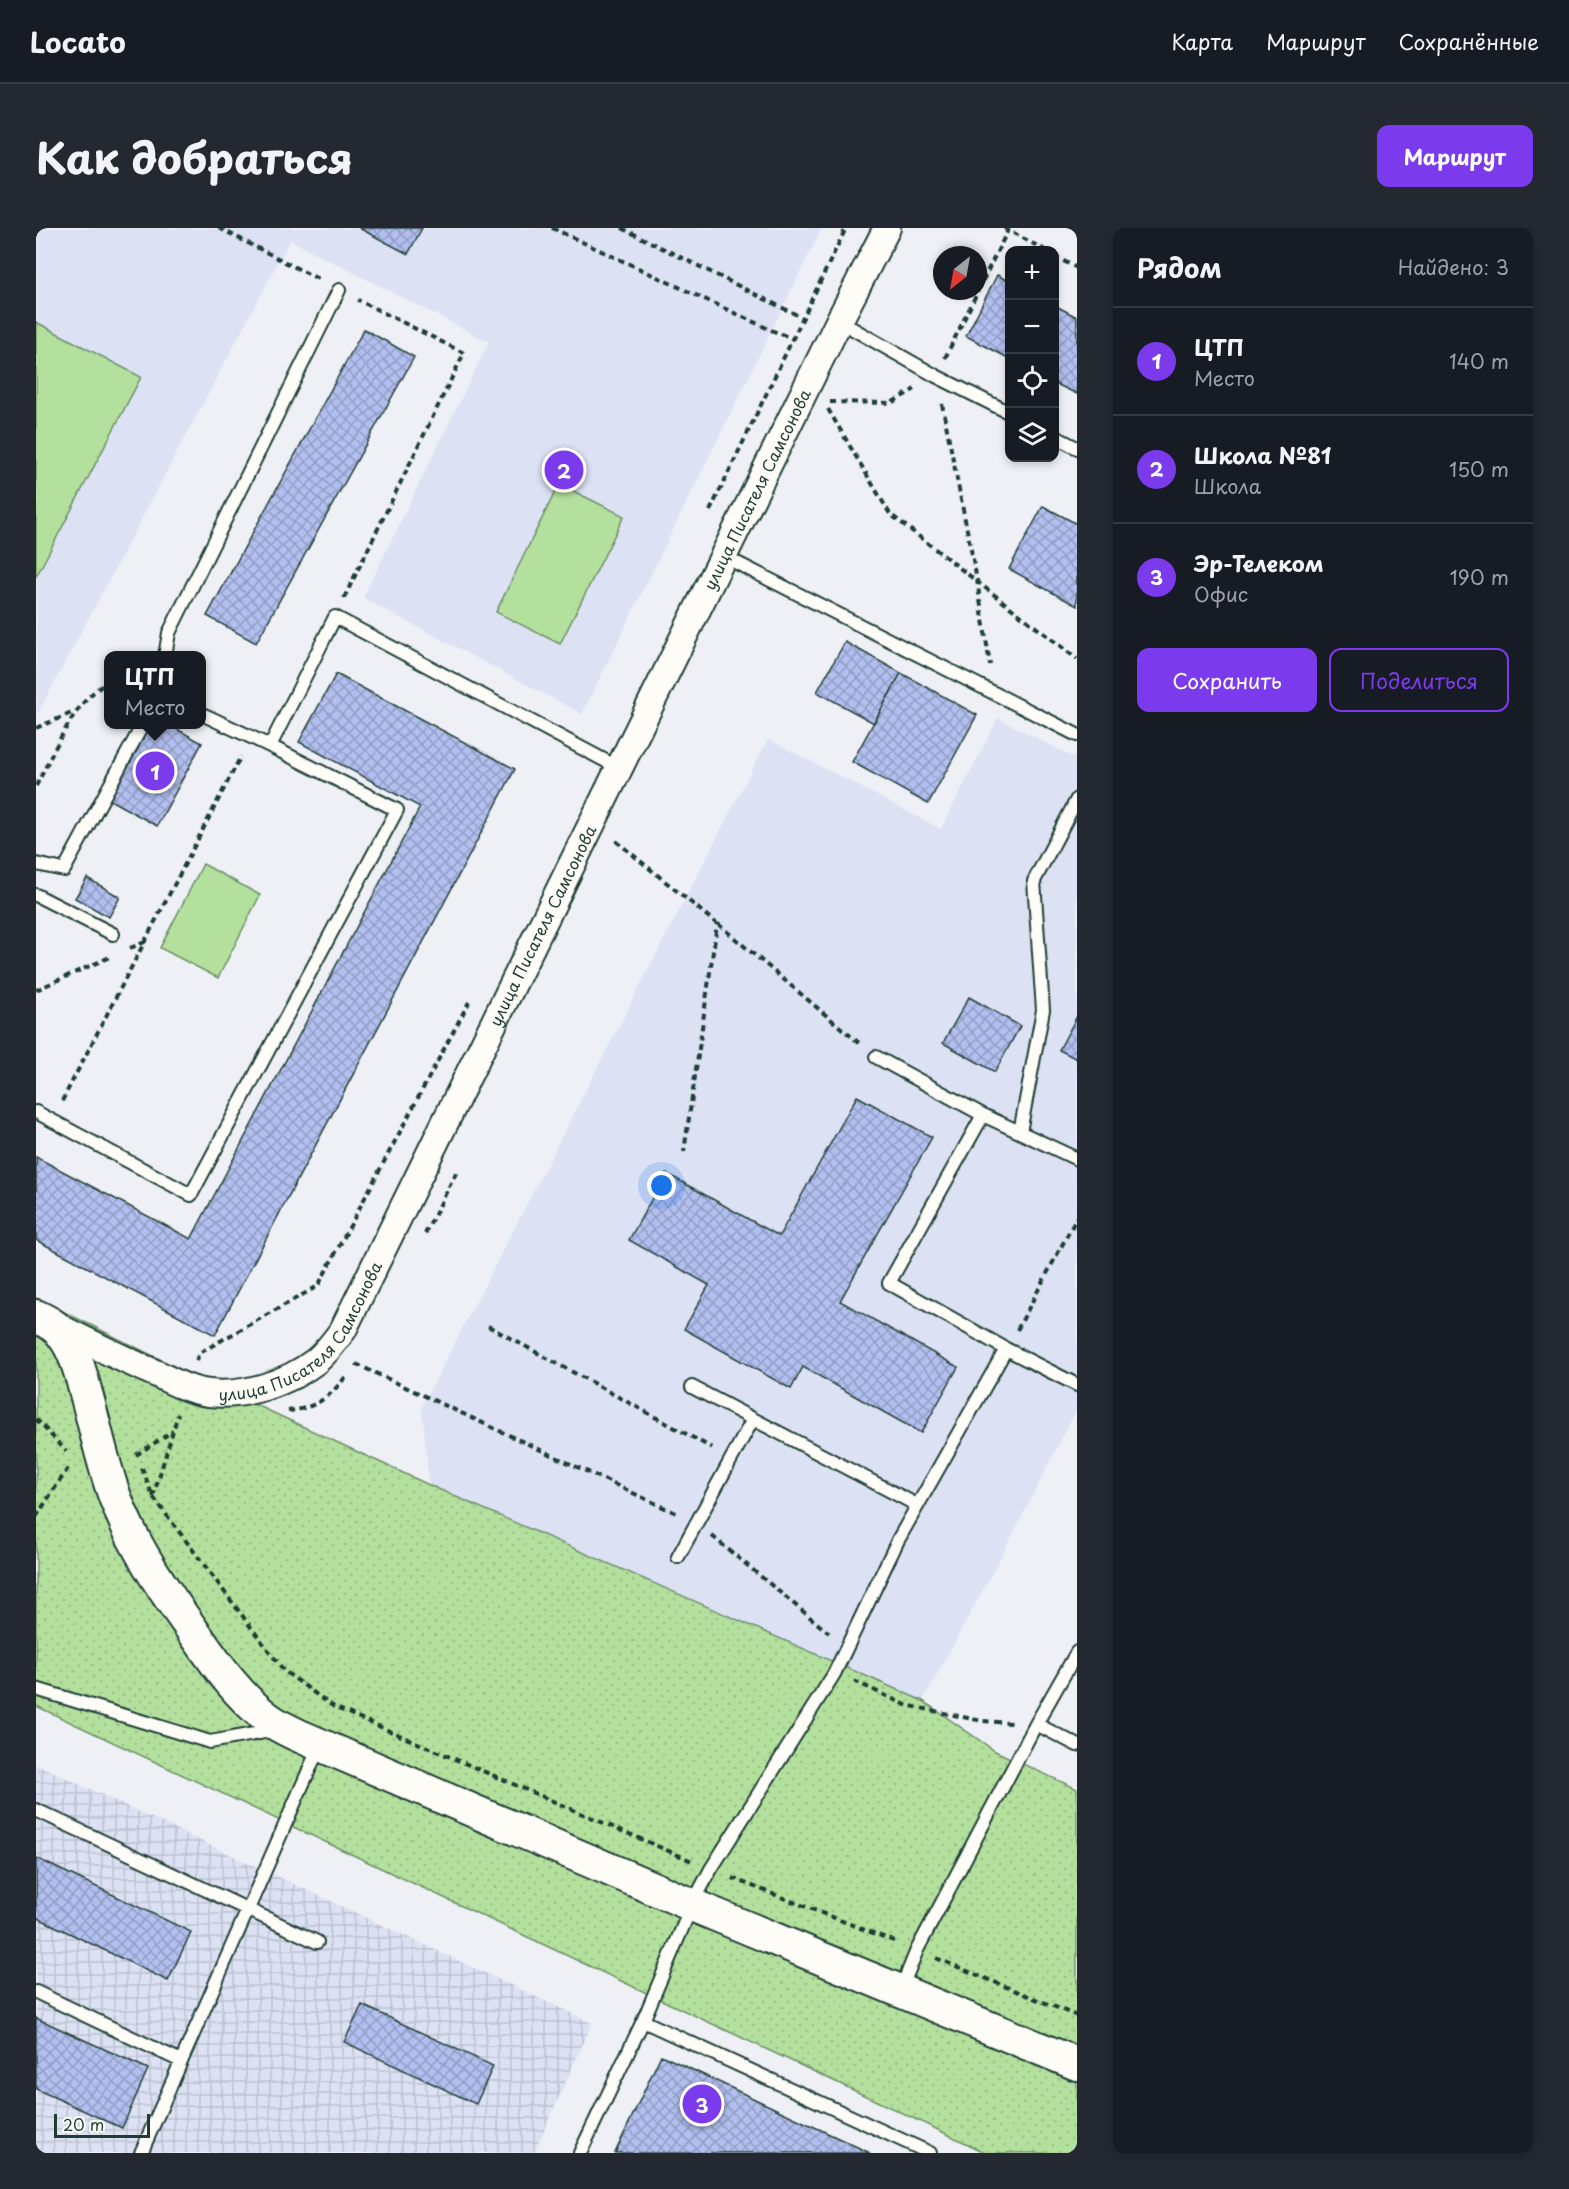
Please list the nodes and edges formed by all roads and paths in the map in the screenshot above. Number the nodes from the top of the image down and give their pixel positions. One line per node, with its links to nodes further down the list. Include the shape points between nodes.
1 (219, 228): 11 (path)
2 (552, 228): 15 (path)
3 (622, 228): 13 (path)
4 (846, 228): 13 (path)
5 (887, 228): 14 (street, улица Писателя Самсонова)
6 (1007, 229): 7 (path); 10 (path)
7 (1038, 246)
8 (1059, 259): 9 (path)
9 (1077, 268)
10 (987, 272)
11 (339, 290): 23 (path, via 464,353); 24 (lane, via 169,633)
12 (974, 300): 16 (path)
13 (803, 318): 15 (path)
14 (839, 321): 16 (lane); 21 (street, улица Писателя Самсонова)
15 (793, 339): 20 (path)
16 (936, 376): 17 (lane); 22 (path); 22 (path, via 891,403 823,402 890,514)
17 (1005, 410)
18 (1059, 439): 19 (lane)
19 (1077, 448)
20 (710, 512)
21 (723, 556): 27 (lane); 35 (street, улица Писателя Самсонова)
22 (977, 580): 25 (path); 27 (path)
23 (335, 617): 34 (lane); 35 (lane)
24 (166, 651)
25 (1077, 658)
26 (104, 685): 28 (path)
27 (995, 695): 32 (lane)
28 (75, 712): 30 (path); 36 (path)
29 (206, 716): 33 (lane)
30 (36, 728)
31 (139, 729): 39 (lane, via 64,870)
32 (1077, 735)
33 (251, 737): 34 (lane); 43 (path)
34 (270, 746): 51 (lane, via 397,810 191,1194)
35 (619, 768): 61 (street, улица Писателя Самсонова, via 335,1340 304,1370 275,1383 225,1394)
36 (36, 786)
37 (1077, 799): 52 (lane, via 1034,881 1043,1010)
38 (616, 841): 41 (path)
39 (36, 864)
40 (36, 895): 42 (lane)
41 (717, 924): 48 (path); 53 (path)
42 (113, 934)
43 (145, 942): 44 (path); 51 (path)
44 (123, 951)
45 (112, 956): 46 (path)
46 (36, 990)
47 (470, 1000): 61 (path, via 318,1286 199,1353)
48 (876, 1057): 50 (lane)
49 (36, 1113): 51 (lane)
50 (983, 1115): 52 (lane); 58 (lane, via 889,1283)
51 (52, 1121)
52 (1020, 1132): 54 (lane)
53 (684, 1152)
54 (1077, 1159)
55 (1077, 1217): 58 (path)
56 (44, 1320): 61 (street, улица Писателя Самсонова); 66 (street, via 68,1342 77,1363)
57 (488, 1326): 67 (path)
58 (1006, 1349): 60 (lane); 68 (lane)
59 (356, 1364): 70 (path)
60 (1077, 1384)
61 (187, 1387)
62 (692, 1387): 63 (lane)
63 (753, 1419): 67 (lane); 68 (lane)
64 (173, 1431): 65 (path)
65 (136, 1455): 66 (path); 81 (path, via 153,1497 285,1671 334,1707)
66 (88, 1456): 69 (path); 77 (street, via 116,1499 164,1590 236,1688)
67 (731, 1458): 70 (lane)
68 (917, 1505): 72 (lane)
69 (36, 1517)
70 (696, 1523): 71 (lane); 72 (path)
71 (678, 1557)
72 (846, 1648): 74 (lane)
73 (1077, 1652): 76 (lane)
74 (834, 1674): 76 (path, via 906,1705 982,1721); 81 (lane)
75 (36, 1689): 77 (lane, via 210,1742)
76 (1036, 1724): 79 (lane); 85 (lane)
77 (283, 1728): 78 (street)
78 (320, 1745): 82 (street); 83 (lane)
79 (1077, 1745)
80 (36, 1810): 83 (lane)
81 (711, 1869): 82 (lane); 85 (path)
82 (692, 1905): 86 (street); 89 (lane)
83 (247, 1910): 84 (lane); 90 (lane)
84 (317, 1942)
85 (917, 1950): 86 (lane); 88 (path)
86 (900, 1991): 91 (street)
87 (36, 1992): 90 (lane)
88 (1077, 2016)
89 (643, 2021): 93 (lane); 94 (lane)
90 (181, 2061): 92 (lane)
91 (1077, 2064)
92 (141, 2153)
93 (580, 2153)
94 (930, 2153)

